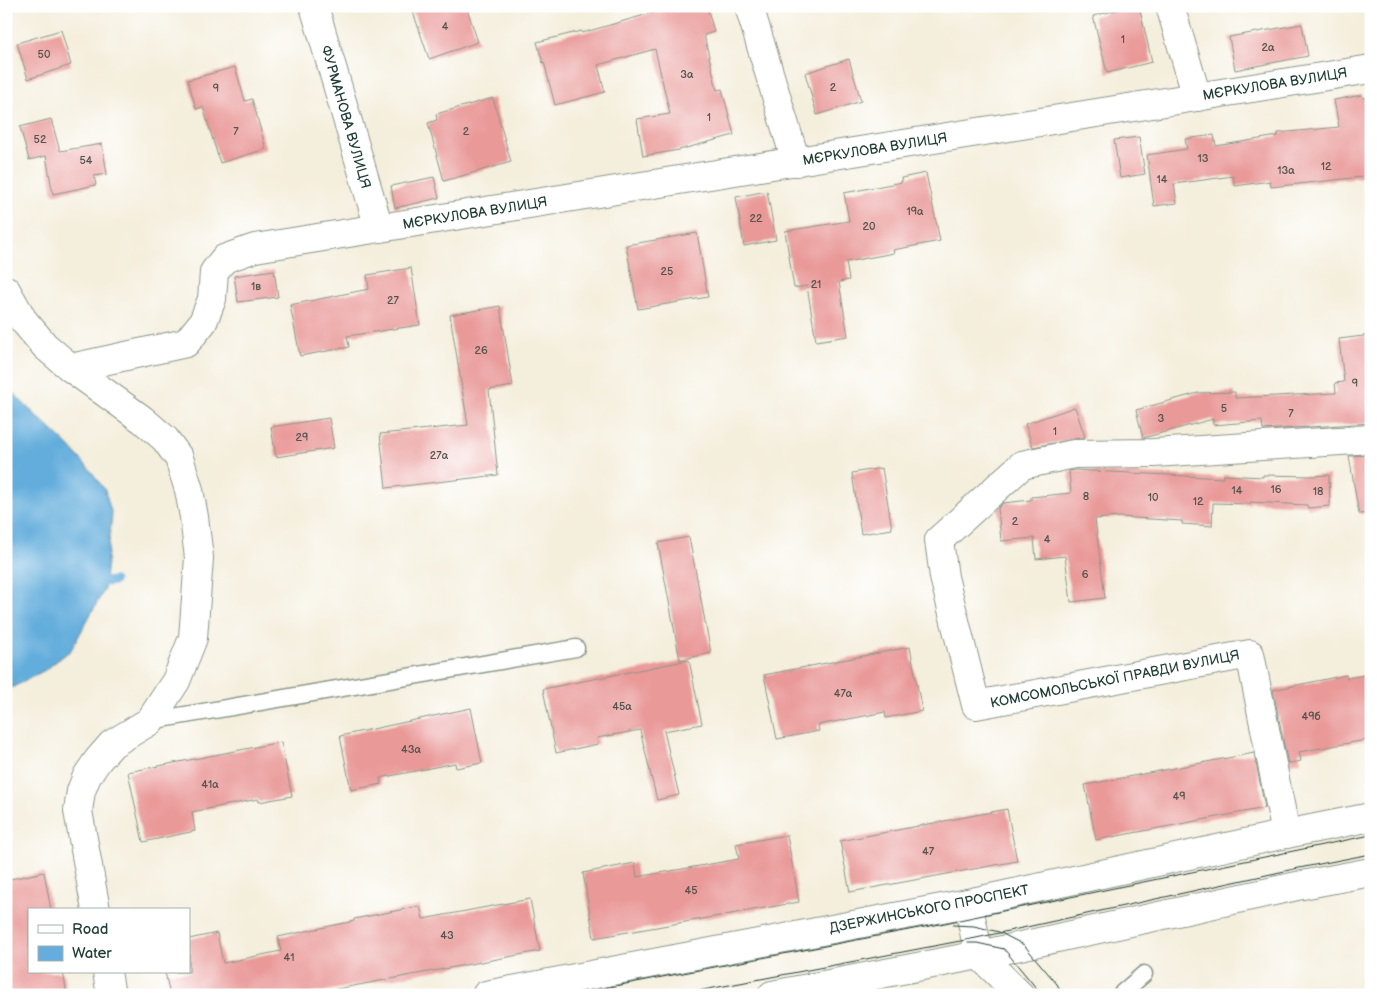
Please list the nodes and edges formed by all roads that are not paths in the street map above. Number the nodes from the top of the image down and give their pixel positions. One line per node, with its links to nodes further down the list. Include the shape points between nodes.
1 (314, 6): 7 (street, ФУРМАНОВА ВУЛИЦЯ)
2 (749, 6): 6 (street)
3 (1170, 6): 5 (street)
4 (1371, 69): 5 (street, МЄРКУЛОВА ВУЛИЦЯ)
5 (1197, 97): 6 (street, МЄРКУЛОВА ВУЛИЦЯ)
6 (796, 162): 7 (street, МЄРКУЛОВА ВУЛИЦЯ)
7 (379, 228): 9 (street, МЄРКУЛОВА ВУЛИЦЯ, via 255,248 224,259 214,272 212,299 203,322 186,342)
8 (6, 290): 9 (street, via 23,320 45,346)
9 (71, 368): 12 (street, via 165,440 179,458 189,490 199,558 193,638 176,681)
10 (1371, 439): 14 (street, КОМСОМОЛЬСЬКОЇ ПРАВДИ ВУЛИЦЯ, via 1154,453 1074,454 1022,465 939,540 944,577 976,705 1250,654)
11 (576, 648): 12 (lane)
12 (150, 721): 17 (street, via 112,744 87,776 81,791 78,811)
13 (1371, 817): 14 (street, ДЗЕРЖИНСЬКОГО ПРОСПЕКТ)
14 (1286, 834): 16 (street, ДЗЕРЖИНСЬКОГО ПРОСПЕКТ)
15 (1371, 872): 18 (street)
16 (968, 903): 18 (street); 22 (street, ДЗЕРЖИНСЬКОГО ПРОСПЕКТ)
17 (96, 908)
18 (980, 955): 23 (street); 24 (street)
19 (107, 974): 21 (street)
20 (1144, 974): 25 (lane, via 1122,992)
21 (111, 995)
22 (486, 995)
23 (772, 995)
24 (1020, 995)
25 (1123, 995)

